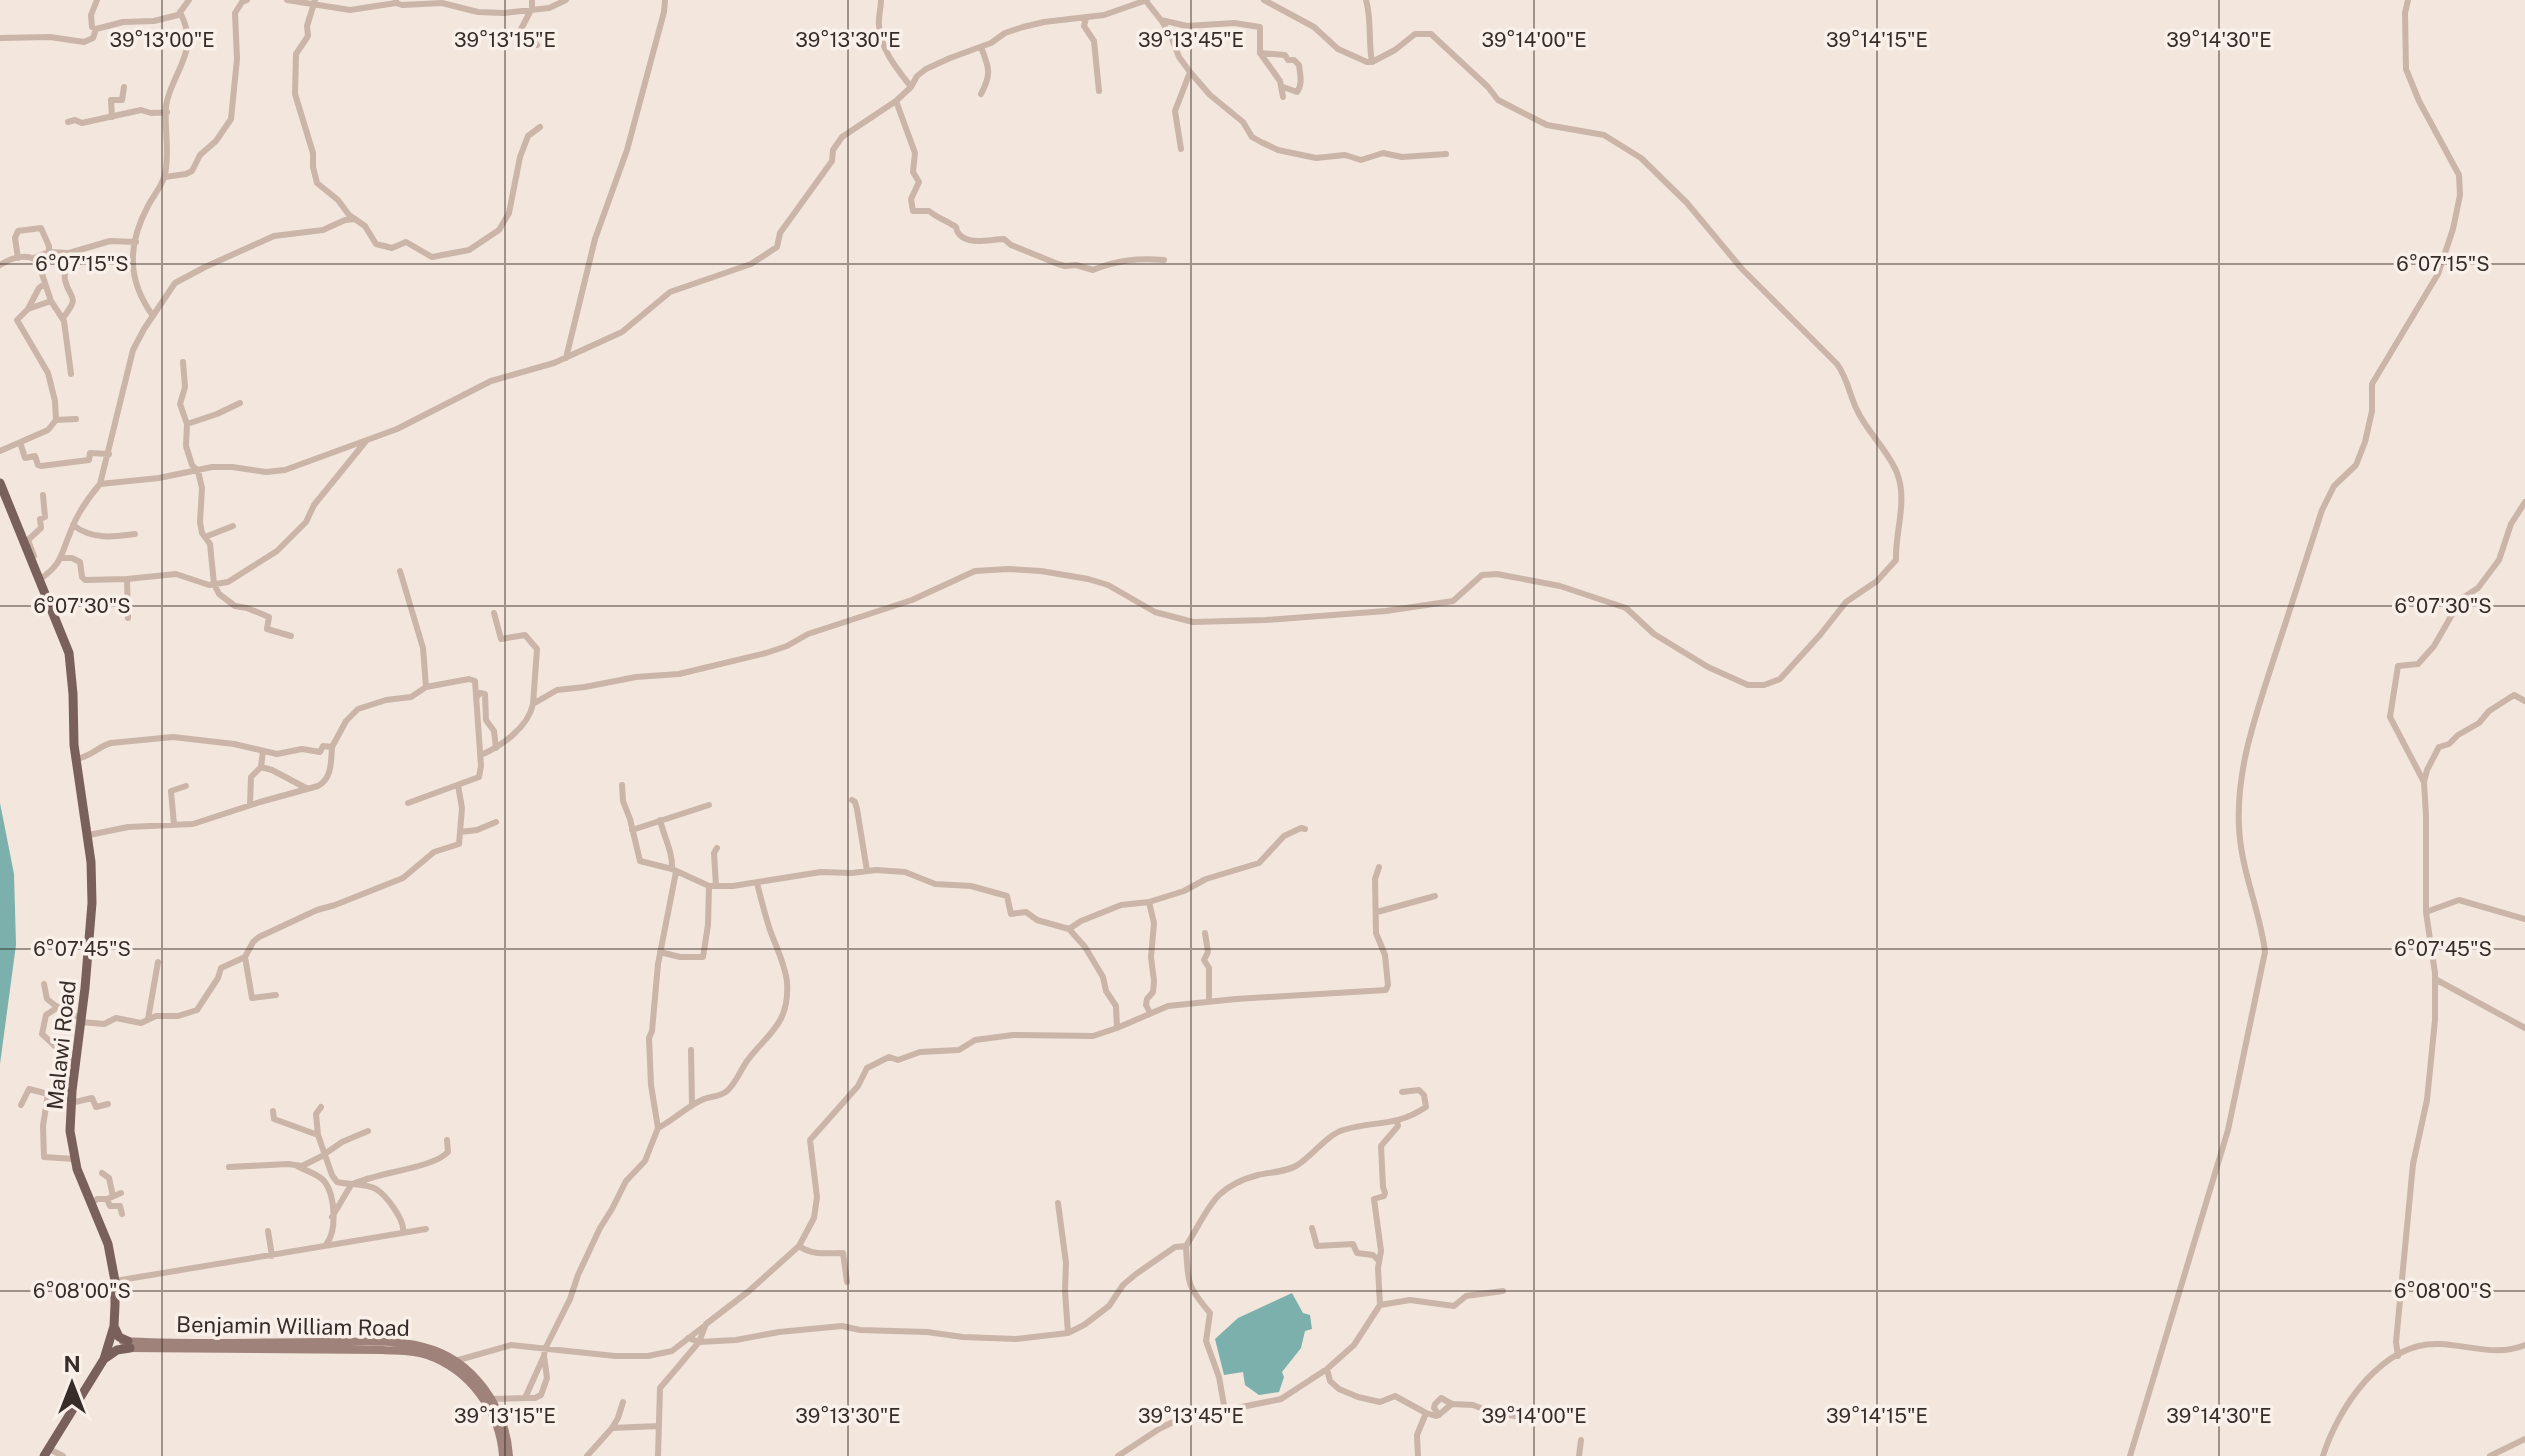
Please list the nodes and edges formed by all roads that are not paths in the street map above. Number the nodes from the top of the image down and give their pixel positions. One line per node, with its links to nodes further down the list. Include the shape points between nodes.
1 (97, 0): 18 (street, via 91,15)
2 (189, 0): 15 (street)
3 (287, 0): 13 (street)
4 (566, 0): 14 (street, via 549,8)
5 (665, 0): 52 (street)
6 (881, 0): 26 (street, via 882,43)
7 (1146, 0): 16 (street); 17 (street)
8 (1264, 0): 23 (street, via 1314,27 1338,49)
9 (1366, 0): 23 (street)
10 (2408, 0): 203 (street, via 2406,69 2459,175 2460,195 2438,274 2372,384 2372,411 2356,465 2334,486 2322,510 2251,730 2239,783 2239,828 2243,867 2265,952 2228,1130)
11 (244, 1): 38 (street, via 235,13 231,119 192,171)
12 (396, 2): 13 (street, via 350,10); 14 (street, via 442,3 493,13)
13 (313, 3): 39 (street, via 308,36 296,54 295,94 317,183)
14 (532, 4): 20 (street, via 520,31)
15 (180, 12): 18 (street); 32 (street, via 188,42)
16 (1086, 18): 21 (street, via 1037,23); 28 (street)
17 (1161, 20): 22 (street, via 1187,26 1260,27); 24 (street)
18 (96, 29): 19 (street, via 84,42)
19 (0, 38)
20 (537, 45)
21 (981, 47): 26 (street, via 926,69); 29 (street, via 989,80)
22 (1260, 53): 27 (street); 27 (street, via 1285,55 1299,65 1299,90)
23 (1372, 62): 83 (street, via 1415,34 1431,34 1498,100 1547,125 1604,135 1641,158 1847,377 1858,412 1898,475 1902,512 1896,560 1846,602 1780,679 1748,685 1654,634 1626,608 1560,586 1497,574 1482,575 1453,601 1386,611 1193,622 1155,612 1088,579 1008,569 975,571 766,653 679,674 557,690)
24 (1190, 72): 36 (street, via 1175,111); 37 (street, via 1252,137 1278,150 1361,160 1385,153)
25 (124, 87): 33 (street, via 122,100 111,100)
26 (911, 87): 31 (street)
27 (1283, 87): 30 (street)
28 (1099, 91)
29 (981, 94)
30 (1283, 97)
31 (896, 101): 45 (street, via 915,153 913,172 919,182 911,199 913,211 929,211 967,240 1004,239 1065,266 1093,270 1107,262); 52 (street, via 842,137 832,161 766,256 670,292 622,332)
32 (167, 112): 33 (street, via 141,110); 38 (street)
33 (112, 117): 34 (street)
34 (68, 122)
35 (540, 127): 39 (street, via 528,136 520,157 509,213 499,230 469,250 432,257 406,242 382,246)
36 (1181, 149)
37 (1446, 154)
38 (165, 177): 40 (street, via 146,209)
39 (355, 219): 50 (street, via 323,230 274,236 194,272 175,283)
40 (136, 242): 42 (street, via 110,241); 50 (street, via 132,273)
41 (49, 252): 42 (street); 43 (street, via 41,228 18,231); 44 (street)
42 (69, 253): 51 (street, via 65,279 73,300)
43 (18, 258): 44 (street); 46 (street)
44 (34, 258): 47 (street)
45 (1164, 260)
46 (0, 265)
47 (45, 283): 48 (street); 49 (street)
48 (51, 301): 49 (street); 51 (street)
49 (28, 309): 57 (street, via 17,320 48,373)
50 (153, 316): 62 (street, via 133,350)
51 (63, 318): 54 (street)
52 (566, 358): 59 (street, via 491,381)
53 (183, 362): 58 (street, via 180,404)
54 (71, 374)
55 (240, 403): 58 (street)
56 (76, 419): 57 (street)
57 (56, 420): 60 (street, via 48,430)
58 (187, 424): 63 (street, via 186,446)
59 (367, 440): 63 (street, via 285,470); 76 (street, via 287,541 244,573)
60 (20, 442): 61 (street); 62 (street, via 25,458 35,456 41,466 89,460 90,453)
61 (0, 451)
62 (109, 454): 65 (street)
63 (198, 471): 65 (street); 71 (street)
64 (0, 483): 74 (main road, Malawi Road)
65 (100, 484): 68 (street)
66 (43, 495): 74 (street, via 41,531 28,540)
67 (2525, 502): 90 (street, via 2499,560 2478,588 2461,599 2434,646 2418,664 2398,666 2390,717)
68 (73, 525): 70 (street, via 93,535); 72 (street)
69 (233, 526): 71 (street)
70 (135, 534)
71 (205, 537): 76 (street)
72 (62, 558): 74 (street); 75 (street, via 80,562 85,580)
73 (400, 571): 80 (street, via 423,648)
74 (41, 578): 88 (main road, Malawi Road, via 69,653)
75 (127, 579): 76 (street, via 176,574); 78 (street)
76 (214, 584): 79 (street, via 235,606 269,617 267,629)
77 (494, 613): 83 (street, via 501,639 525,635 537,649)
78 (128, 618)
79 (291, 636)
80 (426, 687): 81 (street, via 472,679); 84 (street, via 411,697 358,709)
81 (477, 697): 85 (street, via 485,694 486,720); 87 (street)
82 (2525, 701): 90 (street, via 2514,695 2439,747)
83 (533, 704): 85 (street, via 531,714)
84 (332, 747): 86 (street, via 323,746 320,752); 94 (street, via 325,782)
85 (496, 748): 87 (street)
86 (263, 751): 88 (street, via 173,737 111,743); 89 (street)
87 (481, 755): 91 (street, via 479,777)
88 (76, 759): 105 (main road, Malawi Road)
89 (261, 767): 94 (street); 97 (street, via 251,777)
90 (2424, 782): 115 (street)
91 (458, 785): 96 (street); 104 (street)
92 (622, 785): 103 (street)
93 (186, 786): 101 (street, via 171,791)
94 (306, 788): 97 (street)
95 (852, 800): 109 (street)
96 (408, 803)
97 (250, 805): 101 (street)
98 (709, 805): 99 (street)
99 (660, 820): 103 (street); 108 (street)
100 (496, 822): 104 (street)
101 (174, 825): 105 (street)
102 (1305, 829): 113 (street, via 1284,836 1259,863)
103 (632, 830): 108 (street, via 640,861)
104 (460, 832): 120 (street, via 459,844 434,852 403,878 267,932)
105 (89, 835): 129 (main road, Malawi Road, via 92,903)
106 (717, 848): 111 (street)
107 (1379, 867): 114 (street)
108 (674, 871): 111 (street); 119 (street)
109 (867, 871): 110 (street); 117 (street, via 905,872 935,884 996,892 1007,896 1011,914 1028,912)
110 (757, 883): 111 (street); 138 (street, via 786,972 785,1006 776,1031 729,1090)
111 (712, 886): 119 (street, via 703,957)
112 (1435, 896): 114 (street)
113 (1149, 902): 117 (street, via 1121,905); 127 (street, via 1154,923 1153,992 1146,1005)
114 (1377, 912): 125 (street, via 1386,990)
115 (2426, 912): 116 (street, via 2459,900); 122 (street)
116 (2525, 919)
117 (1069, 929): 130 (street, via 1103,977 1116,1006)
118 (1205, 933): 125 (street)
119 (660, 952): 142 (street, via 649,1048)
120 (245, 957): 124 (street, via 252,998); 128 (street, via 221,968 197,1010)
121 (158, 962): 128 (street)
122 (2435, 979): 131 (street); 178 (street, via 2427,1100 2413,1164 2400,1287)
123 (44, 984): 126 (street, via 47,999)
124 (276, 995)
125 (1209, 1001): 127 (street)
126 (58, 1007): 129 (street); 133 (street, via 46,1015 42,1034 68,1055 69,1065)
127 (1150, 1013): 130 (street)
128 (148, 1019): 129 (street, via 138,1023 116,1018 104,1024)
129 (82, 1020): 135 (main road, Malawi Road)
130 (1117, 1028): 163 (street, via 1093,1036 975,1040 959,1050 920,1052 872,1064 810,1140 817,1197 814,1218)
131 (2525, 1028)
132 (691, 1050): 138 (street)
133 (58, 1065)
134 (1402, 1092): 141 (street, via 1419,1090 1427,1102)
135 (71, 1103): 136 (street, via 92,1098 96,1107); 147 (main road, Malawi Road)
136 (108, 1104)
137 (21, 1105): 147 (street, via 29,1089 48,1094 44,1157)
138 (692, 1105): 142 (street)
139 (321, 1107): 144 (street, via 316,1114)
140 (273, 1111): 144 (street, via 274,1119)
141 (1397, 1121): 164 (street, via 1339,1131 1292,1168 1231,1184 1210,1204); 166 (street, via 1381,1146 1385,1193 1374,1199)
142 (658, 1128): 177 (street, via 645,1161 626,1181 600,1228)
143 (368, 1131): 146 (street)
144 (318, 1135): 146 (street)
145 (447, 1140): 151 (street, via 448,1152 437,1160)
146 (326, 1152): 148 (street); 151 (street, via 334,1179)
147 (74, 1159): 155 (main road, Malawi Road)
148 (297, 1166): 149 (street); 157 (street, via 324,1180)
149 (229, 1167)
150 (102, 1173): 153 (street, via 109,1178)
151 (351, 1185): 157 (street); 161 (street, via 378,1190 402,1218)
152 (121, 1193): 153 (street)
153 (110, 1198): 155 (street); 156 (street, via 110,1206 120,1206)
154 (1058, 1203): 172 (street)
155 (91, 1204): 167 (main road, Malawi Road, via 108,1244)
156 (122, 1214)
157 (332, 1217): 162 (street)
158 (1312, 1228): 166 (street, via 1317,1246 1351,1243 1357,1253)
159 (426, 1229): 161 (street)
160 (268, 1231): 165 (street)
161 (403, 1232): 162 (street)
162 (326, 1245): 165 (street)
163 (799, 1246): 168 (street, via 828,1255 843,1253); 173 (street)
164 (1186, 1246): 172 (street, via 1175,1247 1136,1274 1109,1306); 186 (street, via 1194,1296 1210,1313 1206,1341)
165 (272, 1256): 167 (street)
166 (1378, 1260): 170 (street)
167 (115, 1281): 171 (main road, Malawi Road)
168 (847, 1282)
169 (1503, 1291): 170 (street, via 1472,1294 1454,1306 1410,1300)
170 (1380, 1305): 181 (street, via 1354,1345)
171 (114, 1326): 174 (main road, Malawi Road); 175 (main road)
172 (1068, 1333): 173 (street, via 1016,1339 842,1326 736,1340)
173 (696, 1337): 177 (street, via 672,1351 648,1356); 190 (street, via 660,1388)
174 (109, 1344): 175 (main road, Benjamin William Road); 179 (main road, Malawi Road)
175 (129, 1345): 179 (main road); 180 (main road, Benjamin William Road, via 381,1342 425,1347); 183 (main road, Benjamin William Road, via 425,1354 453,1367)
176 (2525, 1345): 178 (street, via 2482,1350 2439,1344)
177 (545, 1353): 180 (street, via 511,1345); 182 (street); 182 (street, via 547,1378 541,1395)
178 (2398, 1356): 204 (street, via 2378,1367 2341,1411)
179 (104, 1359): 194 (main road, Malawi Road)
180 (455, 1361): 183 (main road, Benjamin William Road, via 474,1375)
181 (1327, 1369): 186 (street, via 1281,1399); 187 (street, via 1339,1389 1380,1402 1395,1396)
182 (525, 1398): 183 (street)
183 (488, 1400): 196 (main road, Benjamin William Road); 197 (main road, Benjamin William Road, via 504,1426)
184 (623, 1402): 191 (street)
185 (1452, 1404): 188 (street); 188 (street, via 1441,1398 1434,1408); 189 (street)
186 (1225, 1411): 200 (street, via 1177,1420)
187 (1426, 1413): 188 (street); 201 (street, via 1417,1435)
188 (1439, 1415)
189 (1515, 1416)
190 (659, 1426): 191 (street); 199 (street)
191 (612, 1428): 198 (street)
192 (2525, 1439): 205 (street)
193 (1581, 1440): 202 (street)
194 (46, 1452): 195 (street)
195 (63, 1456)
196 (503, 1456)
197 (509, 1456)
198 (587, 1456)
199 (658, 1456)
200 (1118, 1456)
201 (1418, 1456)
202 (1579, 1456)
203 (2130, 1456)
204 (2323, 1456)
205 (2490, 1456)

